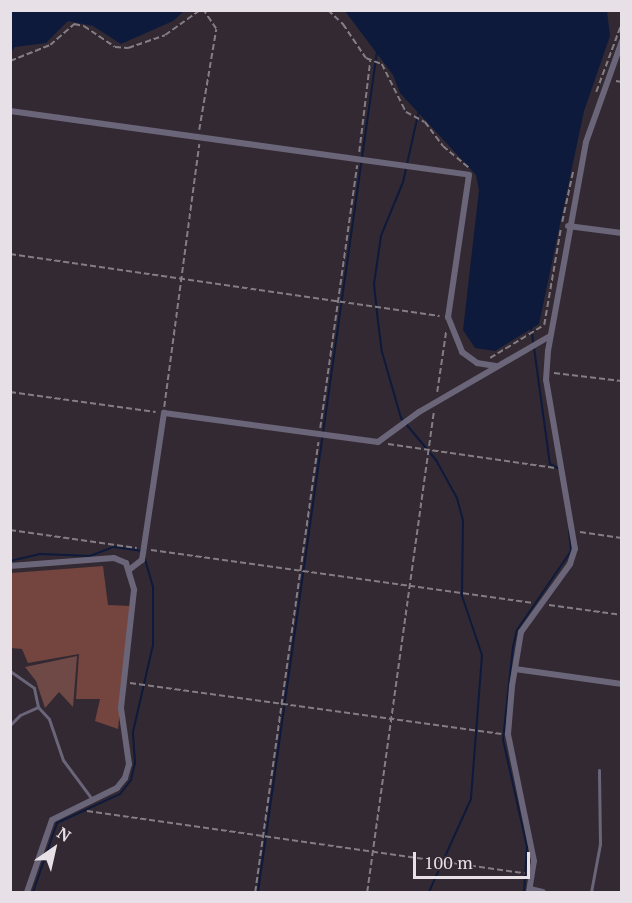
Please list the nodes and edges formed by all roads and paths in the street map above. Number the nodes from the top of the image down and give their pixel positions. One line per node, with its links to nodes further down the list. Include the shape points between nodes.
1 (201, 10): 5 (path, via 165,35 128,48 115,47 84,26 68,26 50,45); 9 (path, via 216,29)
2 (328, 10): 6 (path)
3 (621, 22): 7 (path)
4 (621, 41): 13 (street, via 586,142)
5 (10, 61)
6 (370, 61): 10 (path); 12 (path, via 380,61 399,104 412,117 425,122 443,146 465,162)
7 (593, 101)
8 (10, 111): 9 (street)
9 (199, 137): 10 (street); 16 (path)
10 (358, 159): 12 (street); 17 (path)
11 (574, 165): 20 (path, via 544,325)
12 (469, 175): 18 (street)
13 (568, 226): 14 (street); 19 (street)
14 (621, 233)
15 (10, 254): 16 (path)
16 (181, 278): 17 (path); 26 (path)
17 (338, 300): 18 (path); 27 (path)
18 (448, 316): 20 (street, via 462,352); 25 (path)
19 (549, 336): 21 (street); 22 (street)
20 (480, 364): 21 (street)
21 (496, 366): 25 (street)
22 (547, 373): 23 (path); 30 (street)
23 (621, 381)
24 (10, 392): 26 (path)
25 (433, 404): 28 (street); 29 (path)
26 (164, 413): 27 (street); 34 (street)
27 (319, 434): 28 (street); 37 (path)
28 (378, 442): 29 (path)
29 (428, 451): 30 (path); 38 (path)
30 (564, 469): 32 (street)
31 (10, 530): 34 (path)
32 (574, 533): 33 (path); 39 (street, via 573,558)
33 (621, 538)
34 (145, 549): 36 (street, via 142,560); 37 (path)
35 (10, 566): 36 (street, via 114,558 126,563)
36 (129, 570): 43 (street, via 134,612)
37 (300, 570): 38 (path); 45 (path)
38 (409, 585): 39 (path); 47 (path)
39 (541, 604): 40 (path); 41 (street, via 521,632)
40 (621, 615)
41 (515, 669): 44 (street); 49 (street)
42 (10, 671): 46 (lane, via 30,682)
43 (123, 682): 45 (path); 51 (street, via 121,708 129,764 117,788)
44 (621, 684)
45 (281, 704): 47 (path); 53 (path)
46 (38, 707): 48 (lane, via 20,715); 51 (lane, via 49,718 63,760)
47 (392, 719): 49 (path); 54 (path)
48 (10, 725)
49 (508, 734): 55 (street, via 530,839)
50 (599, 770): 61 (lane, via 600,844)
51 (92, 799): 52 (street)
52 (76, 807): 53 (path); 57 (street, via 52,820)
53 (263, 837): 54 (path); 58 (path)
54 (372, 852): 55 (path); 59 (path)
55 (532, 874): 56 (street)
56 (530, 891): 60 (street)
57 (27, 892)
58 (255, 892)
59 (367, 892)
60 (543, 892)
61 (591, 892)

